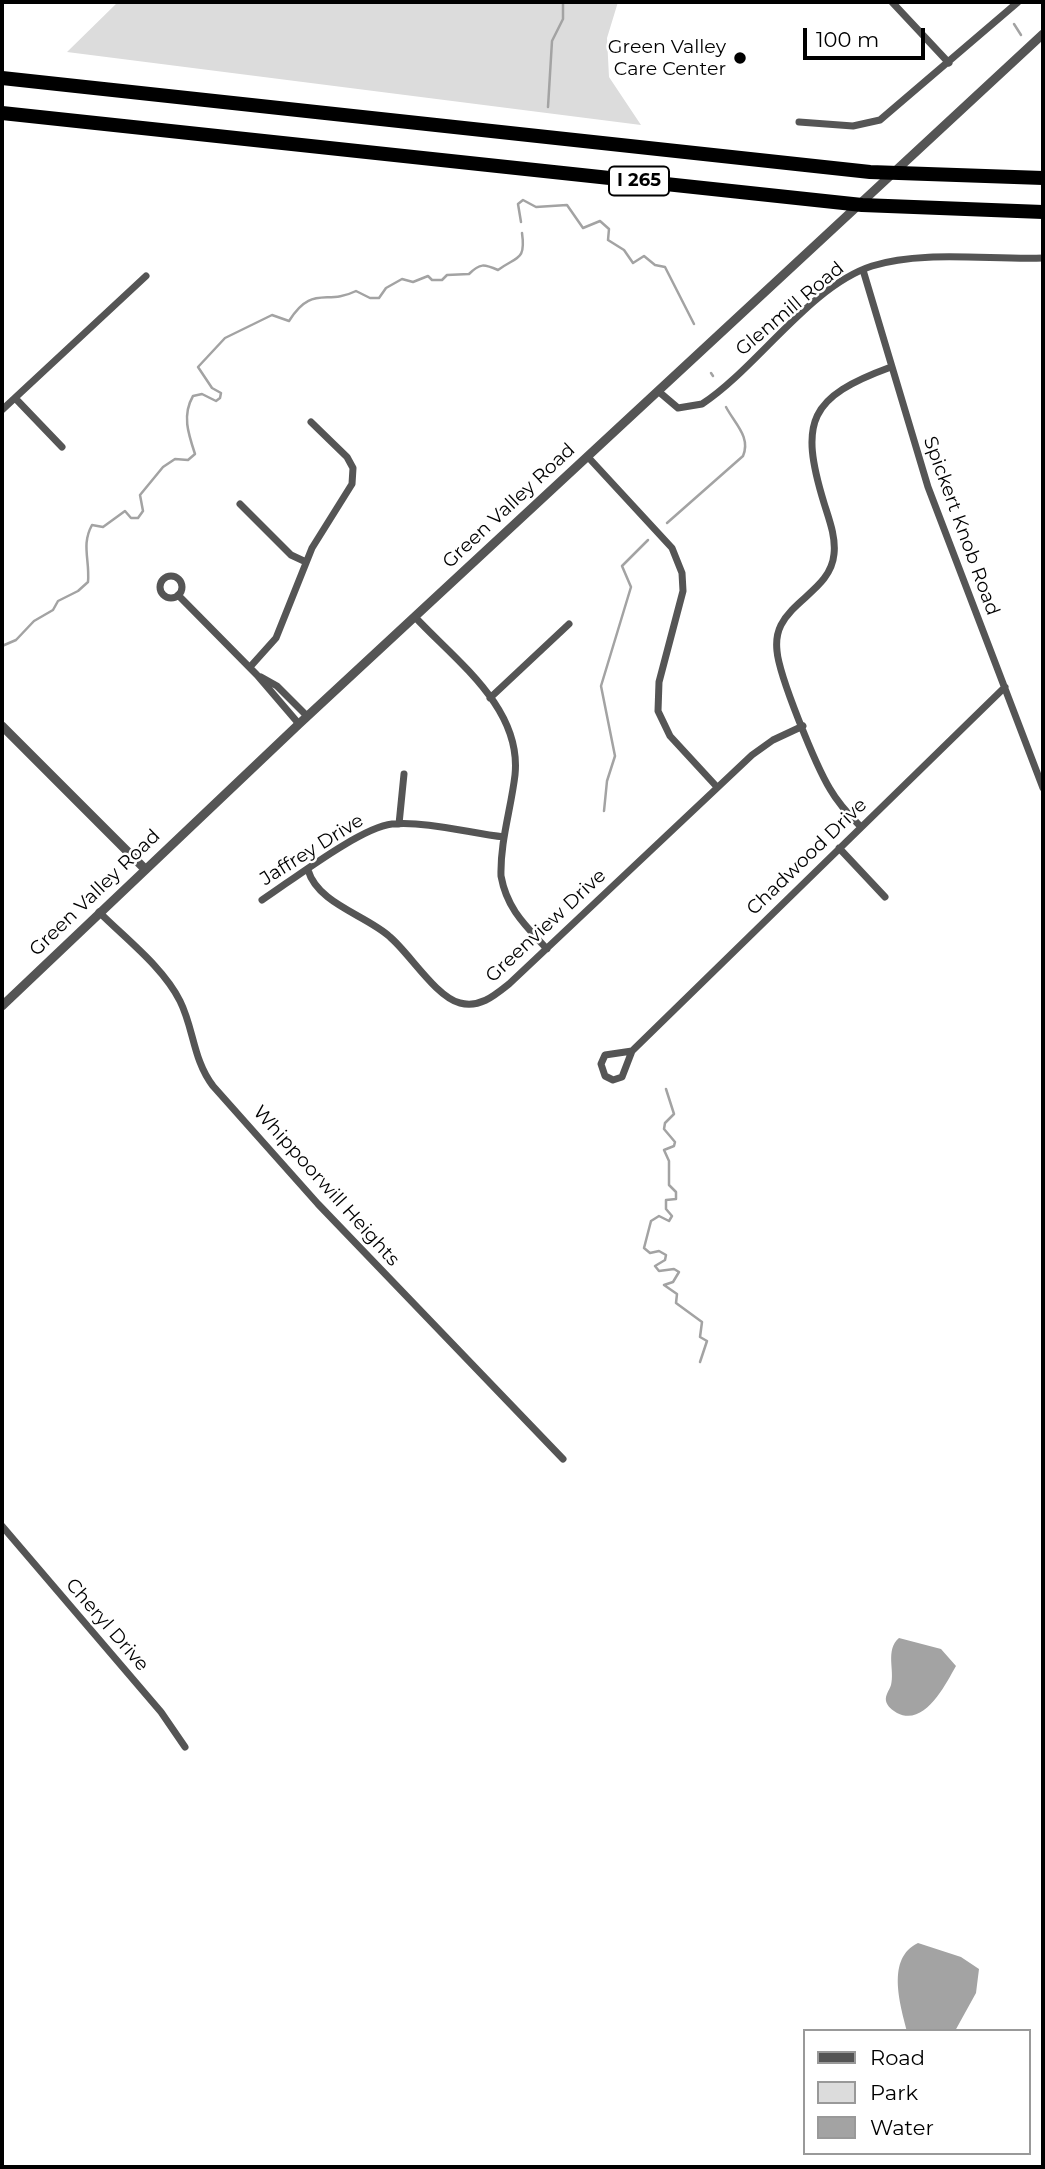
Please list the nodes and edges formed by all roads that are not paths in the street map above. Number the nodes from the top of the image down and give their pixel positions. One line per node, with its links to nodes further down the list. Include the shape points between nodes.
1 (892, 2): 4 (street)
2 (1018, 2): 4 (street)
3 (1043, 34): 14 (street, Green Valley Road)
4 (949, 63): 7 (street, via 880,120 853,126)
5 (2, 78): 8 (highway, I 265, via 870,172)
6 (2, 113): 9 (highway, I 265, via 849,204)
7 (799, 122)
8 (1043, 178)
9 (1043, 212)
10 (1043, 258): 11 (street, Glenmill Road, via 906,260)
11 (863, 270): 13 (street, Spickert Knob Road); 14 (street, Glenmill Road, via 833,288 702,404 678,408)
12 (146, 276): 15 (street)
13 (891, 366): 27 (street, Spickert Knob Road, via 928,487); 32 (street, via 841,391 811,427 811,456 832,530 834,557 822,582 786,617 776,641)
14 (658, 391): 19 (street, Green Valley Road)
15 (15, 398): 16 (street); 18 (street)
16 (2, 410)
17 (311, 422): 21 (street, via 347,457 354,476)
18 (62, 447)
19 (588, 457): 23 (street, Green Valley Road); 34 (street, via 672,548 679,564 683,591 656,702 670,736)
20 (240, 504): 21 (street, via 291,555)
21 (306, 562): 25 (street, via 281,630)
22 (178, 595): 25 (street)
23 (415, 617): 28 (street); 29 (street, Green Valley Road)
24 (569, 624): 28 (street)
25 (250, 667): 26 (street)
26 (257, 675): 29 (street, via 278,686); 30 (street)
27 (1005, 687): 35 (street, Spickert Knob Road); 37 (street, Chadwood Drive)
28 (490, 698): 38 (street, via 506,721 515,754)
29 (307, 716): 30 (street, Green Valley Road)
30 (299, 723): 40 (street, Green Valley Road)
31 (2, 726): 40 (street)
32 (803, 726): 34 (street, Greenview Drive, via 766,744); 37 (street, via 831,792)
33 (404, 774): 36 (street)
34 (717, 787): 45 (street, Greenview Drive)
35 (1043, 788)
36 (399, 824): 38 (street, Jaffrey Drive); 41 (street, Jaffrey Drive, via 364,835)
37 (860, 826): 39 (street, Chadwood Drive)
38 (504, 837): 45 (street, via 500,867 504,894 515,915)
39 (839, 848): 42 (street); 47 (street, Chadwood Drive)
40 (145, 869): 44 (street, Green Valley Road)
41 (308, 870): 43 (street, Jaffrey Drive); 45 (street, Greenview Drive, via 326,895 382,930 458,1003 475,1004 493,997)
42 (885, 897)
43 (262, 900)
44 (99, 912): 46 (street, Green Valley Road); 48 (street, Whippoorwill Heights, via 175,991 199,1064 213,1086 318,1204)
45 (547, 949)
46 (2, 1006)
47 (632, 1051): 47 (street, Chadwood Drive, via 606,1055 601,1064 605,1076 613,1080 622,1077)
48 (562, 1459)
49 (2, 1526): 50 (street, Cheryl Drive, via 161,1712)
50 (185, 1747)

